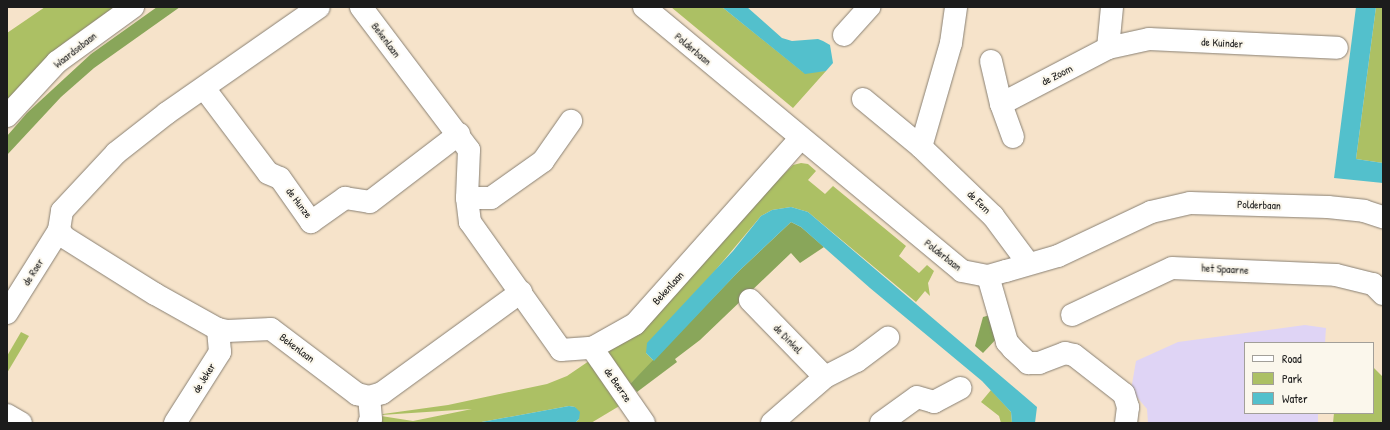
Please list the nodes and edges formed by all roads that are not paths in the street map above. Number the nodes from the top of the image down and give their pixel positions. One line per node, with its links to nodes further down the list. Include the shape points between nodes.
1 (133, 7): 15 (street, Waardsebaan, via 57,62)
2 (319, 7): 12 (street)
3 (361, 7): 17 (street, Bekenlaan)
4 (644, 7): 19 (street, Polderbaan)
5 (870, 7): 8 (street)
6 (956, 7): 20 (street, via 951,43)
7 (1112, 7): 9 (street)
8 (844, 35)
9 (1108, 48): 10 (street, de Kuinder, via 1149,39); 14 (street, de Zoom)
10 (1337, 48)
11 (991, 61): 14 (street)
12 (204, 88): 17 (street, de Hunze, via 268,173 280,178 311,222 345,198 370,202); 23 (street, via 116,153 62,211)
13 (862, 99): 20 (street, de Eem)
14 (1001, 104): 18 (street)
15 (7, 116)
16 (571, 121): 21 (street, via 542,161 491,198)
17 (459, 134): 21 (street, Bekenlaan, via 469,150)
18 (1013, 137)
19 (800, 139): 25 (street, Polderbaan, via 962,271); 33 (street, Bekenlaan, via 635,324)
20 (921, 147): 24 (street, de Eem, via 993,216)
21 (467, 198): 26 (street, Bekenlaan, via 470,222)
22 (1383, 217): 24 (street, Polderbaan, via 1364,211 1328,207 1190,203 1151,212 1058,256)
23 (59, 230): 29 (street, de Roer); 31 (street, Bekenlaan, via 64,237 135,282)
24 (1028, 263): 25 (street, Polderbaan)
25 (988, 276): 44 (street, via 1007,342 1028,363 1039,363 1065,353 1074,355 1124,394 1128,407)
26 (521, 292): 33 (street, Bekenlaan, via 561,350); 36 (street, via 382,394)
27 (1383, 294): 30 (street, het Spaarne, via 1373,284 1336,275 1172,268)
28 (750, 300): 34 (street, de Dinkel)
29 (7, 314)
30 (1072, 315)
31 (218, 329): 36 (street, Bekenlaan, via 271,329 357,394); 39 (street, de Jeker, via 220,352)
32 (888, 338): 34 (street, via 857,361)
33 (592, 348): 41 (street, de Beerze)
34 (825, 377): 42 (street)
35 (960, 388): 43 (street, via 934,402 917,397)
36 (369, 398): 40 (street, via 372,418)
37 (7, 415): 38 (street)
38 (21, 423)
39 (175, 423)
40 (369, 423)
41 (644, 423)
42 (772, 423)
43 (881, 423)
44 (1126, 423)

